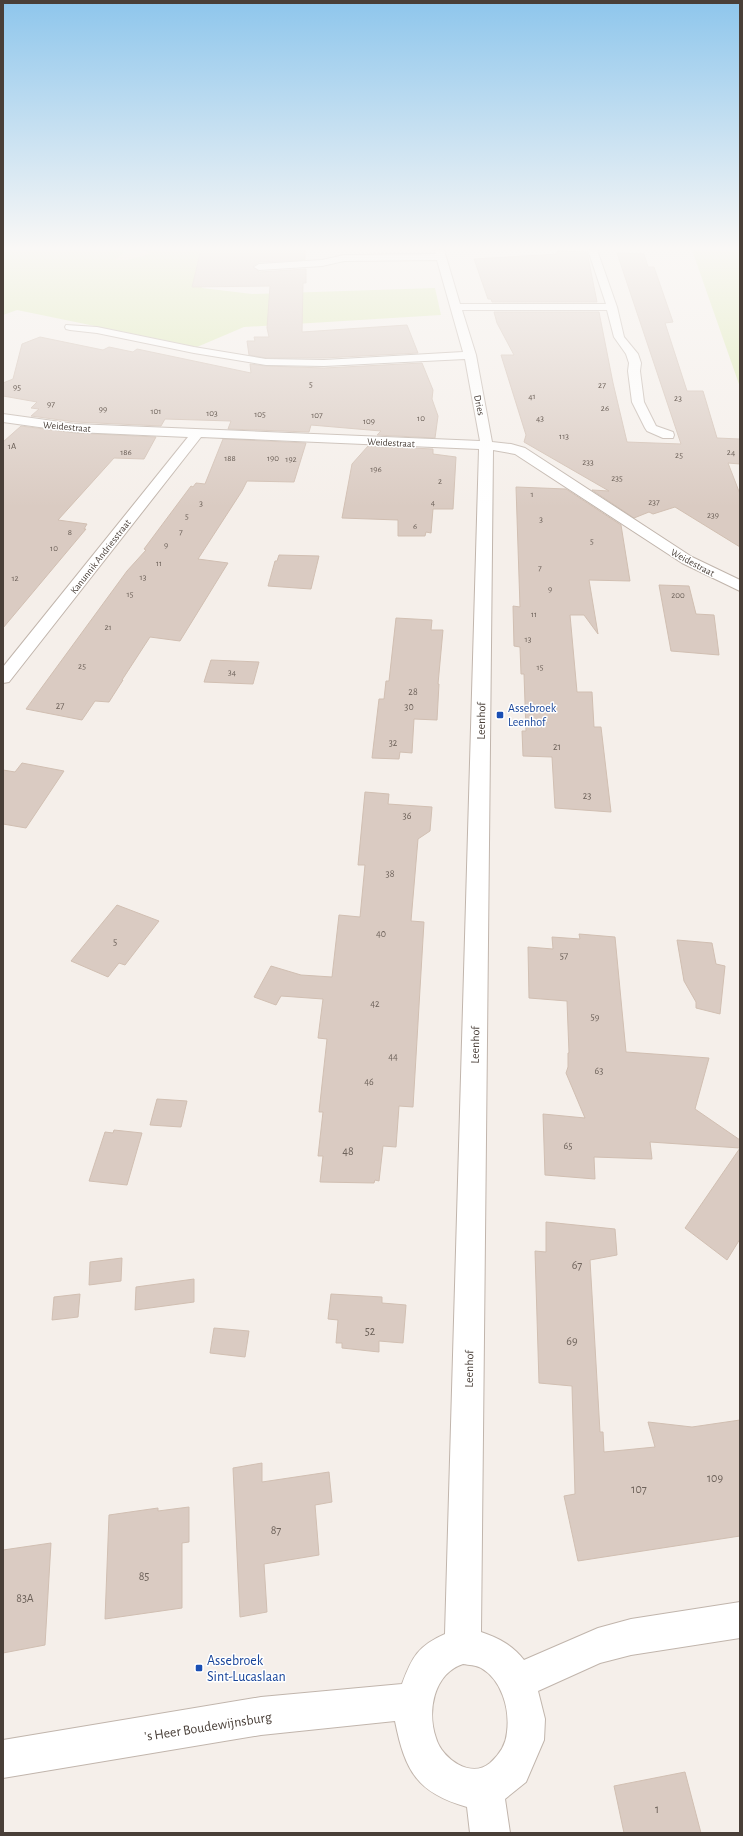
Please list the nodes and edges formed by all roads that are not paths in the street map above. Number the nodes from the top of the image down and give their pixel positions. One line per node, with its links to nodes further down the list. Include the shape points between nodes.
1 (125, 336): 4 (street, via 194,350 291,364)
2 (465, 336): 4 (street, Dries)
3 (619, 336): 7 (street, via 632,354 635,363 638,402 651,428)
4 (470, 355): 8 (street, Dries)
5 (3, 418): 6 (street, Weidestraat, via 75,428)
6 (198, 433): 8 (street, Weidestraat); 10 (street, Kanunnik Andriesstraat)
7 (668, 435)
8 (488, 445): 9 (street, Weidestraat, via 520,451 687,560); 12 (street, Leenhof)
9 (740, 586)
10 (3, 678)
11 (740, 1620): 13 (street, via 598,1646)
12 (464, 1646): 13 (street, via 480,1649 498,1658); 14 (street, via 446,1651 433,1660 424,1674)
13 (516, 1682): 16 (street, via 523,1698 526,1733 521,1758 514,1771 499,1787)
14 (414, 1701): 15 (street, 's Heer Boudewijnsburg, via 261,1716); 16 (street, via 414,1732 423,1758 435,1776 448,1787 468,1794)
15 (3, 1759)
16 (485, 1793): 17 (street)
17 (490, 1833)

